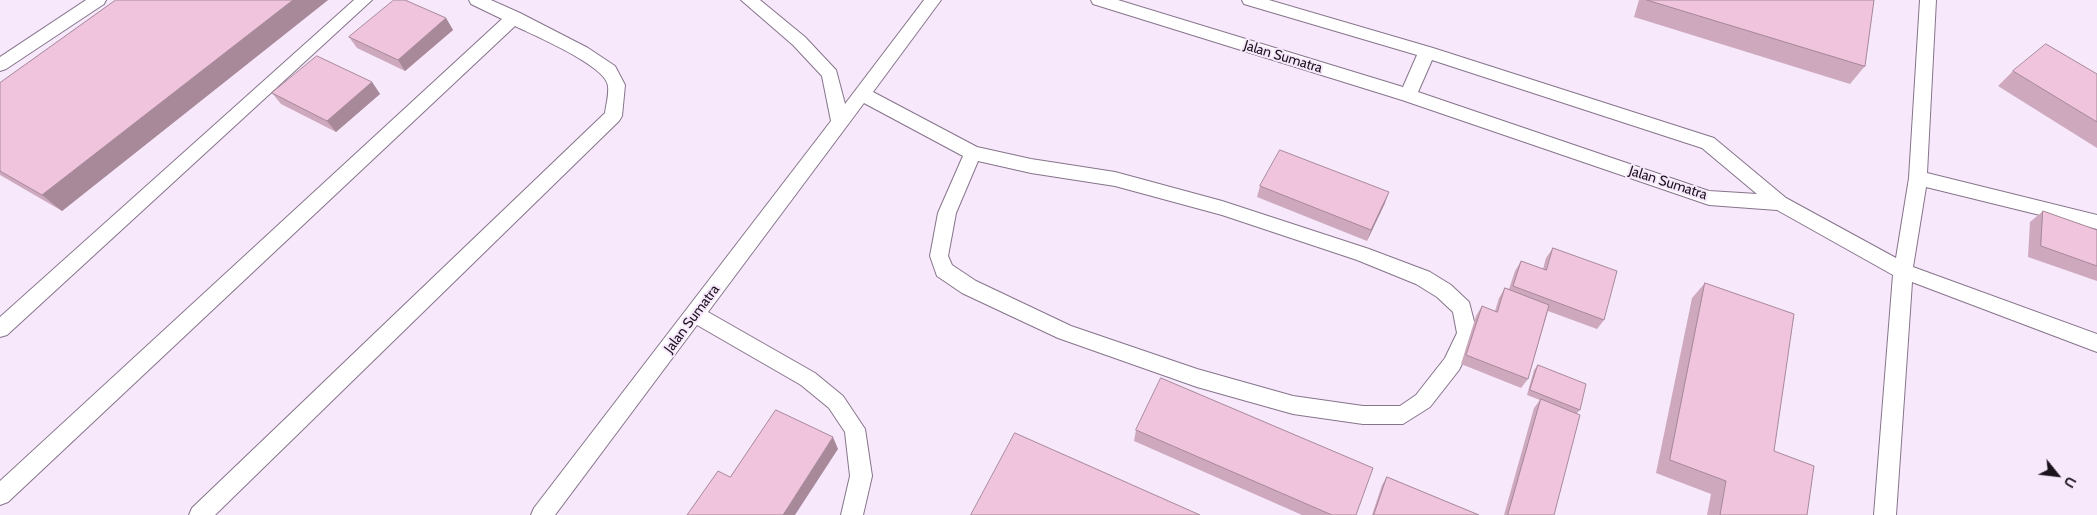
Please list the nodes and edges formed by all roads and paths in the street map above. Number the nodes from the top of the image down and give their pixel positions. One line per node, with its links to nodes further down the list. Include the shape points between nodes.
1 (98, 0): 11 (lane)
2 (364, 0): 21 (lane)
3 (477, 0): 9 (lane)
4 (749, 0): 14 (lane, via 799,41 830,74)
5 (933, 0): 12 (lane, Jalan Sumatra)
6 (1099, 0): 13 (lane, Jalan Sumatra)
7 (1250, 0): 10 (lane)
8 (1928, 0): 16 (lane)
9 (514, 17): 23 (lane); 24 (lane, via 582,52 609,70 617,85 613,116)
10 (1427, 52): 13 (lane); 17 (lane, via 1708,142)
11 (4, 58)
12 (862, 94): 14 (lane, Jalan Sumatra); 15 (lane)
13 (1408, 95): 17 (lane, Jalan Sumatra, via 1709,198)
14 (840, 122): 20 (lane, Jalan Sumatra)
15 (973, 153): 15 (lane, via 1115,179 1222,208 1362,254 1424,278 1444,291 1462,308 1467,332 1452,364 1423,401 1403,415 1363,415 1293,405 1197,378 1065,332 969,287 944,270 938,256 947,213)
16 (1918, 178): 18 (lane); 19 (lane)
17 (1780, 203): 19 (lane)
18 (2097, 222)
19 (1903, 271): 22 (lane); 27 (lane)
20 (695, 314): 25 (lane, Jalan Sumatra); 26 (lane, via 808,379 836,402 855,430 861,476)
21 (0, 329)
22 (2097, 342)
23 (0, 495)
24 (200, 515)
25 (542, 515)
26 (852, 515)
27 (1885, 515)

